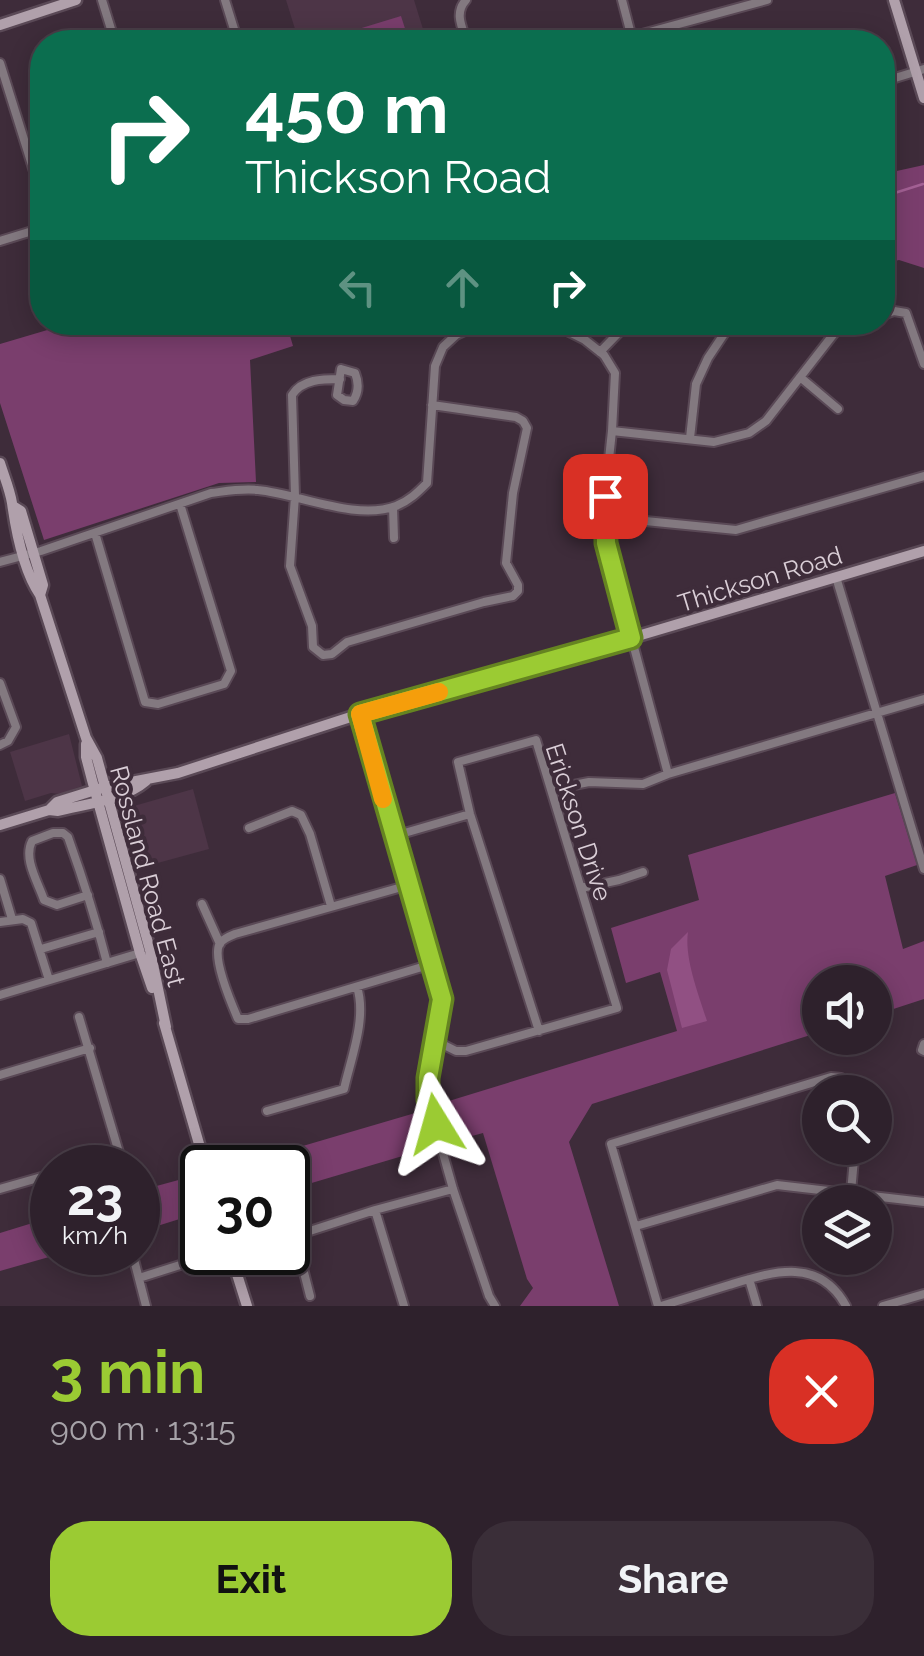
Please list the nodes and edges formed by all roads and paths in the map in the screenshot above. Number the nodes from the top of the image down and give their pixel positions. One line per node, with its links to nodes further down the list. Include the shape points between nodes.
1 (76, 0): 8 (main road)
2 (102, 0): 9 (street)
3 (225, 0): 10 (street)
4 (466, 0): 11 (street, via 460,7)
5 (622, 0): 12 (street)
6 (767, 0): 13 (street)
7 (894, 0): 15 (main road)
8 (0, 24)
9 (111, 30)
10 (234, 30)
11 (462, 30)
12 (630, 30)
13 (666, 30)
14 (0, 63): 18 (street)
15 (920, 70): 16 (street); 17 (main road)
16 (895, 78)
17 (924, 98)
18 (30, 159)
19 (30, 232): 20 (street)
20 (0, 241)
21 (895, 311): 28 (street, via 906,313)
22 (456, 335): 31 (street, via 436,366)
23 (575, 335): 27 (street)
24 (616, 335): 27 (street)
25 (723, 335): 34 (street, via 696,384)
26 (833, 335): 29 (street)
27 (600, 352): 33 (street, via 615,373)
28 (924, 364)
29 (800, 377): 32 (street); 34 (street, via 766,422 749,433 714,442)
30 (340, 379): 37 (street, via 318,379 292,396)
31 (432, 405): 37 (street, via 516,416 527,428 506,563 518,585 513,596 346,642 322,655 313,647 290,566); 39 (street, via 428,483)
32 (838, 408)
33 (612, 431): 34 (street); 40 (street)
34 (690, 438)
35 (0, 464): 44 (main road, Rossland Road East)
36 (924, 476): 40 (street, via 736,530)
37 (294, 496): 38 (street, via 239,489); 39 (street, via 350,508)
38 (180, 504): 41 (street); 41 (street, via 231,672 224,684 145,702)
39 (393, 507): 42 (street)
40 (604, 517): 47 (street)
41 (95, 533): 44 (street)
42 (394, 538)
43 (924, 551): 46 (main road, Thickson Road)
44 (28, 554): 45 (street); 55 (main road, Rossland Road East)
45 (0, 562)
46 (836, 577): 47 (main road, Thickson Road); 51 (street)
47 (631, 638): 50 (main road, Thickson Road); 53 (street)
48 (0, 683): 52 (street, via 16,727)
49 (924, 699): 51 (street)
50 (360, 714): 55 (main road, Thickson Road); 59 (street)
51 (877, 714): 53 (street); 60 (street)
52 (0, 745)
53 (668, 774): 54 (street, via 644,784)
54 (552, 789): 56 (street, Erickson Drive, via 536,740 458,762); 64 (street, Erickson Drive)
55 (102, 794): 57 (main road, Thickson Road, via 57,802); 73 (main road, Rossland Road East); 80 (main road, Rossland Road East)
56 (470, 814): 59 (street); 81 (street, Erickson Drive)
57 (0, 825)
58 (250, 828): 67 (street, via 292,811 301,814)
59 (394, 836): 63 (street)
60 (924, 869)
61 (642, 872): 64 (street)
62 (0, 879): 68 (street)
63 (408, 885): 67 (street); 75 (street)
64 (581, 888): 81 (street, Erickson Drive, via 617,1008)
65 (88, 896): 65 (street, via 68,838 63,833 32,840 28,856 44,900 57,905); 70 (street)
66 (202, 904): 71 (street)
67 (331, 906): 71 (street)
68 (12, 919): 69 (street); 72 (street, via 31,923)
69 (0, 922)
70 (99, 932): 72 (street); 74 (street)
71 (220, 944): 77 (street, via 218,960 238,1019)
72 (41, 949): 76 (street)
73 (140, 953): 74 (street); 80 (main road, Rossland Road East)
74 (107, 963): 76 (street)
75 (432, 964): 77 (street); 82 (street, via 442,999)
76 (49, 980): 78 (street)
77 (357, 987): 86 (street, via 356,1039 344,1088)
78 (0, 996)
79 (79, 1017): 83 (street)
80 (166, 1027): 88 (main road, Rossland Road East)
81 (540, 1031): 82 (street, Erickson Drive, via 466,1051)
82 (436, 1042): 92 (street, via 428,1100)
83 (90, 1048): 84 (street); 87 (street)
84 (0, 1075)
85 (802, 1086): 96 (street, via 611,1144)
86 (267, 1112)
87 (117, 1145)
88 (199, 1145)
89 (30, 1180): 91 (street)
90 (802, 1188): 96 (street, via 777,1186)
91 (0, 1189)
92 (453, 1189): 95 (street); 109 (street)
93 (892, 1198): 94 (street)
94 (924, 1202)
95 (375, 1210): 97 (street); 108 (street)
96 (636, 1226): 110 (street)
97 (310, 1231)
98 (180, 1265): 102 (street)
99 (139, 1275): 102 (street)
100 (237, 1275): 107 (main road)
101 (303, 1275): 105 (street)
102 (140, 1278): 106 (street)
103 (749, 1279): 110 (street); 111 (street); 112 (street, via 810,1273)
104 (924, 1294): 113 (street)
105 (310, 1296)
106 (146, 1306)
107 (246, 1306)
108 (404, 1306)
109 (495, 1306)
110 (660, 1306)
111 (757, 1306)
112 (846, 1306)
113 (883, 1306)

